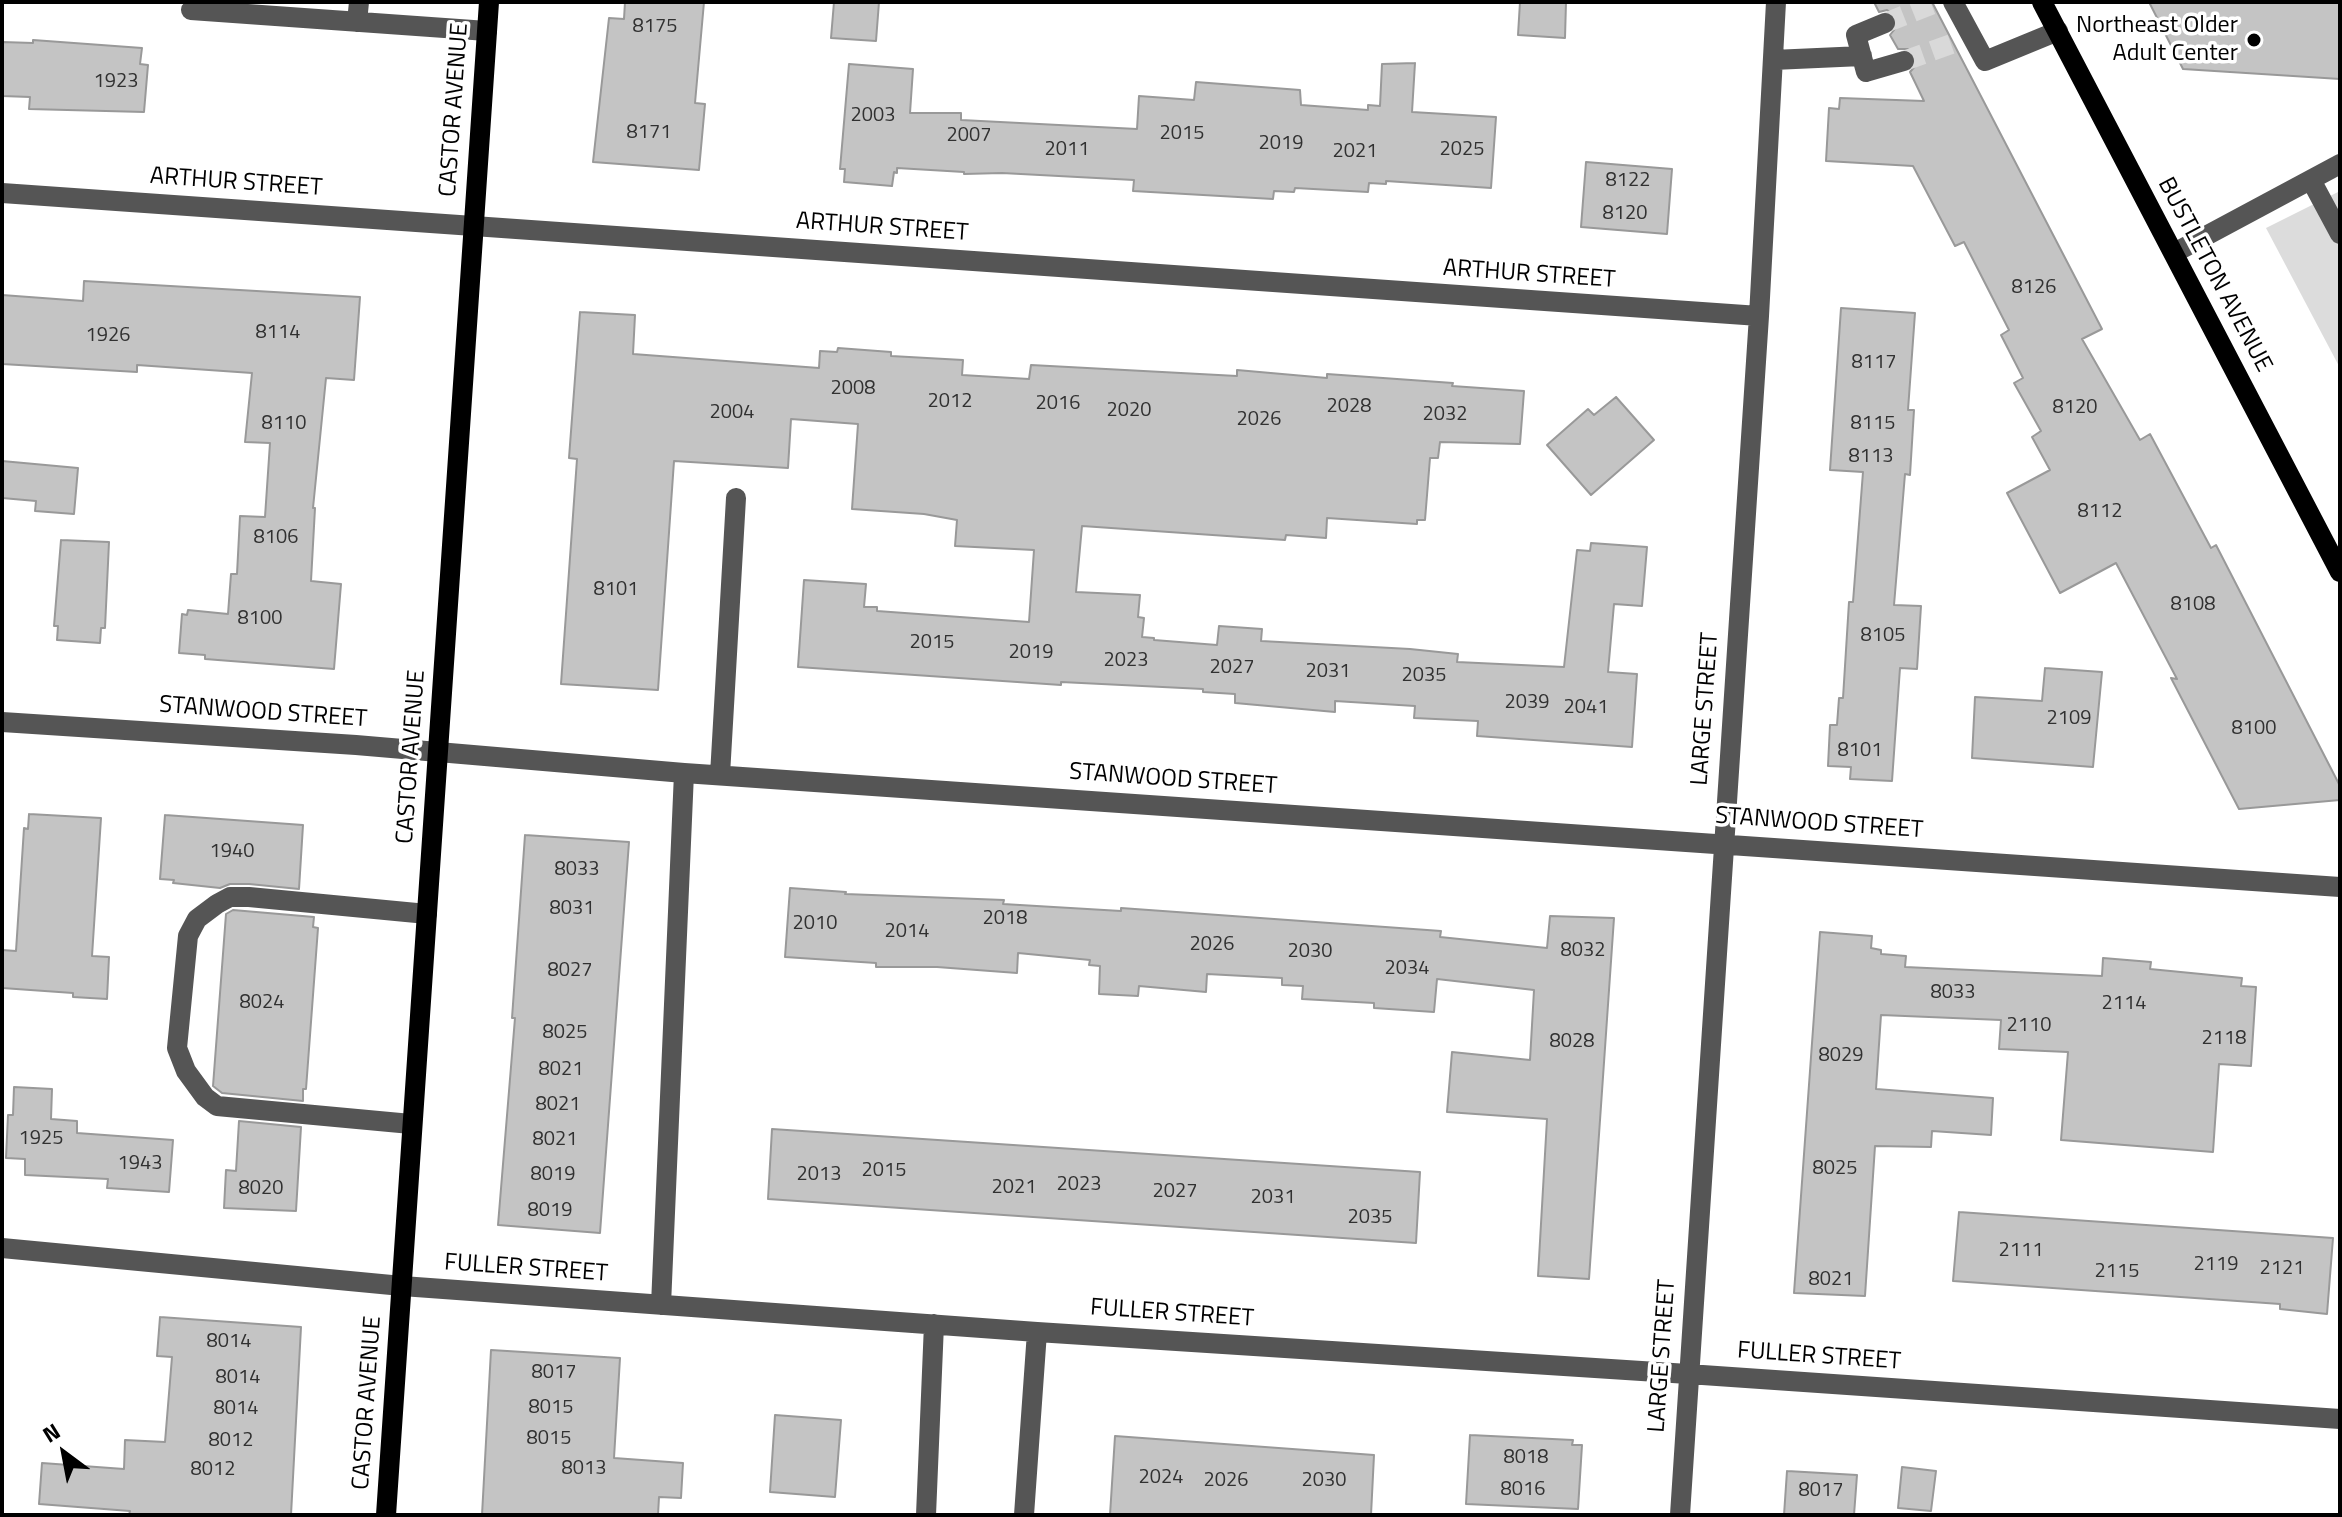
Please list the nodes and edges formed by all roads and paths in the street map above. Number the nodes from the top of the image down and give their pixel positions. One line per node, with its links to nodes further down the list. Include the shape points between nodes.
1 (489, 2): 8 (main road, CASTOR AVENUE)
2 (1776, 2): 11 (street, LARGE STREET)
3 (2042, 2): 9 (main road, BUSTLETON AVENUE)
4 (1942, 3): 9 (street, via 1963,40 1985,61)
5 (191, 10): 6 (street)
6 (358, 12): 8 (street)
7 (1885, 23): 10 (street, via 1856,35)
8 (487, 31): 16 (main road, CASTOR AVENUE)
9 (2058, 31): 18 (main road, BUSTLETON AVENUE)
10 (1862, 56): 11 (street); 12 (street, via 1866,72)
11 (1773, 60): 19 (street, LARGE STREET)
12 (1904, 61)
13 (2340, 164): 14 (street)
14 (2311, 180): 17 (street); 18 (street)
15 (2, 193): 16 (street, ARTHUR STREET)
16 (473, 226): 19 (street, ARTHUR STREET); 23 (main road, CASTOR AVENUE)
17 (2340, 234)
18 (2174, 253): 21 (main road, BUSTLETON AVENUE)
19 (1759, 316): 26 (street, LARGE STREET)
20 (736, 498): 25 (street)
21 (2340, 572)
22 (2, 722): 23 (street, STANWOOD STREET)
23 (438, 752): 24 (street, STANWOOD STREET); 28 (main road, CASTOR AVENUE)
24 (684, 773): 25 (street, STANWOOD STREET); 32 (street)
25 (720, 775): 26 (street, STANWOOD STREET)
26 (1722, 844): 27 (street, STANWOOD STREET); 35 (street, LARGE STREET)
27 (2340, 887)
28 (427, 914): 29 (main road, CASTOR AVENUE); 29 (street, via 230,897 197,919 188,936 177,1048 186,1071 217,1106)
29 (411, 1124): 31 (main road, CASTOR AVENUE)
30 (2, 1248): 31 (street, FULLER STREET)
31 (402, 1286): 32 (street, FULLER STREET); 37 (main road, CASTOR AVENUE)
32 (661, 1305): 33 (street, FULLER STREET)
33 (934, 1324): 34 (street, FULLER STREET); 38 (street)
34 (1037, 1332): 35 (street, FULLER STREET); 39 (street)
35 (1688, 1374): 36 (street, FULLER STREET); 40 (street, LARGE STREET)
36 (2340, 1419)
37 (386, 1515)
38 (926, 1515)
39 (1024, 1515)
40 (1680, 1515)

